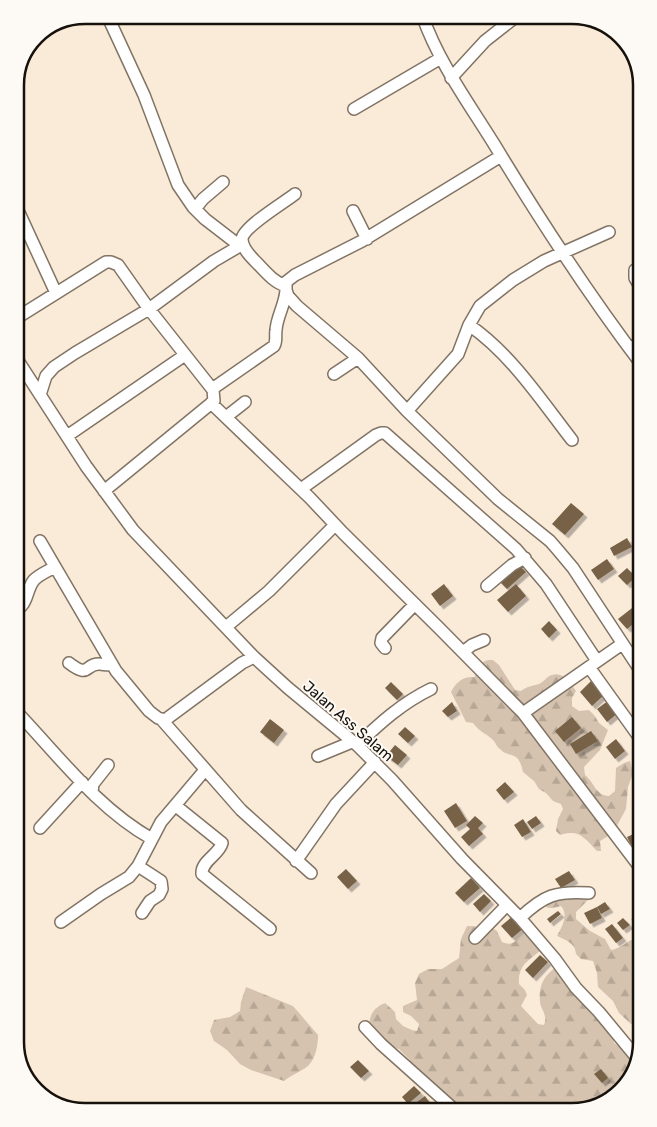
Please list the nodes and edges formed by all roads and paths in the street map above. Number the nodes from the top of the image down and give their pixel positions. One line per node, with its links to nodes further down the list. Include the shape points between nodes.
1 (111, 24): 10 (street, via 144,95 178,185)
2 (426, 24): 4 (street)
3 (507, 24): 5 (street, via 468,57)
4 (441, 58): 5 (street); 6 (street)
5 (451, 78): 7 (street)
6 (354, 109)
7 (501, 156): 14 (street); 16 (street)
8 (223, 182): 10 (street)
9 (295, 194): 15 (street, via 246,231)
10 (195, 209): 15 (street)
11 (353, 211): 14 (street)
12 (24, 224): 18 (street)
13 (609, 232): 16 (street)
14 (367, 239): 17 (street, via 294,275 286,282)
15 (241, 245): 17 (street, via 270,277); 19 (street)
16 (562, 252): 21 (street, via 523,273 488,298); 23 (street)
17 (286, 288): 26 (street, via 288,296 308,317); 29 (street, via 274,346)
18 (56, 293): 19 (street, via 111,262 118,265); 20 (street)
19 (148, 309): 25 (street); 30 (street, via 54,367 46,376)
20 (24, 313)
21 (469, 325): 33 (street, via 458,354); 36 (street, via 513,365)
22 (633, 347): 23 (street)
23 (630, 349): 24 (street)
24 (633, 353)
25 (185, 355): 29 (street); 35 (street)
26 (358, 358): 28 (street); 33 (street)
27 (24, 370): 30 (street, Jalan Ass Salam)
28 (334, 374)
29 (213, 390): 32 (street, via 215,398)
30 (40, 395): 35 (street, Jalan Ass Salam)
31 (245, 402): 34 (street)
32 (211, 403): 34 (street); 38 (street)
33 (407, 411): 48 (street, via 498,499 554,545 573,568)
34 (226, 417): 37 (street)
35 (67, 436): 38 (street, Jalan Ass Salam)
36 (572, 440)
37 (301, 489): 39 (street); 41 (street, via 376,435 385,433)
38 (104, 491): 46 (street, Jalan Ass Salam, via 133,530)
39 (335, 525): 45 (street); 46 (street, via 272,588)
40 (40, 541): 42 (street)
41 (525, 558): 43 (street); 55 (street, via 546,584)
42 (55, 567): 44 (street, via 35,579); 54 (street)
43 (487, 586)
44 (24, 604)
45 (415, 604): 49 (street, via 382,638); 50 (street)
46 (226, 627): 51 (street, Jalan Ass Salam)
47 (484, 640): 50 (street)
48 (622, 644): 52 (street); 55 (street)
49 (385, 648)
50 (463, 652): 57 (street)
51 (254, 657): 59 (street); 61 (street, Jalan Ass Salam)
52 (633, 660)
53 (69, 663): 54 (street, via 84,671 97,664)
54 (112, 664): 59 (street, via 149,711)
55 (593, 664): 57 (street); 60 (street)
56 (432, 689): 61 (street, via 413,698)
57 (523, 713): 71 (street)
58 (24, 720): 66 (street)
59 (162, 720): 65 (street)
60 (633, 727)
61 (354, 743): 62 (street); 63 (street, Jalan Ass Salam)
62 (318, 756)
63 (375, 762): 72 (street, via 336,804); 76 (street, Jalan Ass Salam)
64 (108, 765): 67 (street, via 93,784)
65 (206, 770): 68 (street); 72 (street, via 241,810)
66 (82, 782): 67 (street); 69 (street)
67 (92, 792): 70 (street)
68 (176, 806): 70 (street, via 161,822); 80 (street, via 222,843 203,867 202,874)
69 (40, 828)
70 (152, 839): 73 (street)
71 (633, 858)
72 (296, 860): 74 (street)
73 (138, 866): 77 (street, via 162,881 159,895); 79 (street, via 125,881)
74 (311, 873)
75 (589, 893): 78 (street, via 553,895 535,904)
76 (507, 905): 78 (street, Jalan Ass Salam); 81 (street)
77 (142, 913)
78 (520, 918): 83 (street, Jalan Ass Salam)
79 (60, 922)
80 (270, 929)
81 (475, 938)
82 (365, 1028): 84 (street)
83 (632, 1052)
84 (447, 1103)

